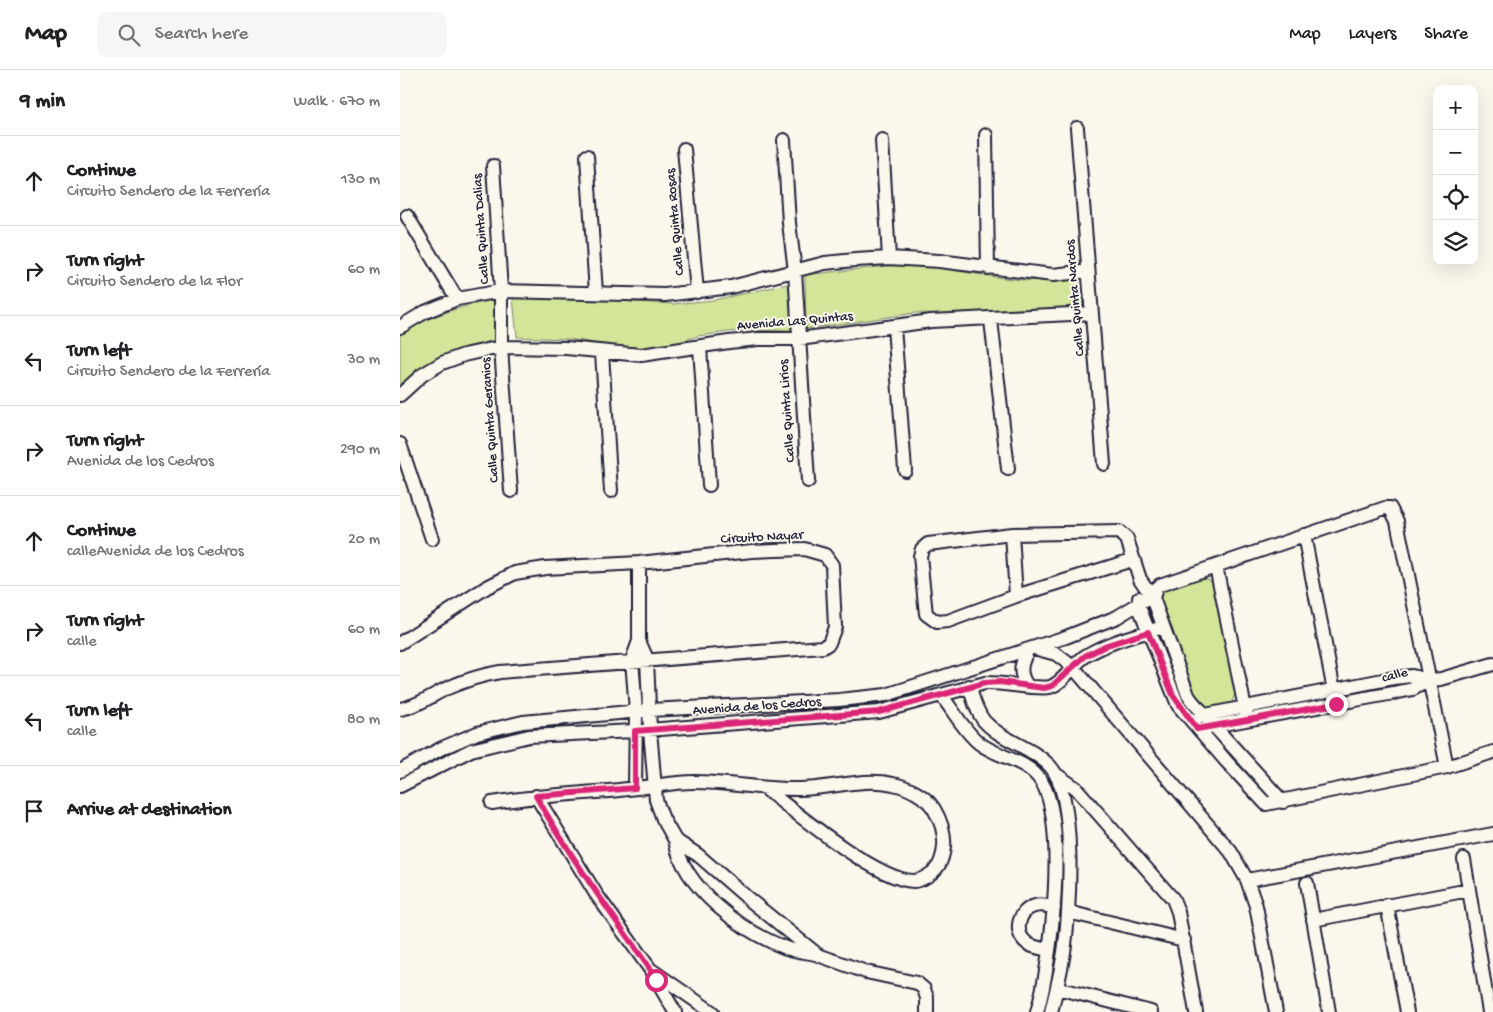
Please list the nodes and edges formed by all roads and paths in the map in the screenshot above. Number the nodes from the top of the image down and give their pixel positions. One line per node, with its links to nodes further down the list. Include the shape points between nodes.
1 (1077, 128): 12 (street, Calle Quinta Nardos)
2 (986, 135): 10 (street)
3 (784, 140): 11 (street, Calle Quinta Lirios)
4 (882, 140): 9 (street)
5 (684, 149): 14 (street, Calle Quinta Rosas)
6 (587, 156): 15 (street)
7 (493, 166): 13 (street, Calle Quinta Dalias)
8 (407, 216): 16 (street)
9 (889, 258): 10 (street); 11 (street, via 825,264)
10 (988, 268): 12 (street, via 1053,275)
11 (795, 271): 14 (street); 21 (street, Calle Quinta Lirios)
12 (1088, 271): 17 (street, Calle Quinta Nardos)
13 (501, 291): 15 (street); 16 (street); 22 (street, Calle Quinta Dalias)
14 (697, 292): 15 (street, via 644,296)
15 (596, 293)
16 (457, 299): 19 (street)
17 (1092, 312): 18 (street, Avenida Las Quintas); 27 (street, Calle Quinta Nardos)
18 (991, 320): 20 (street, Avenida Las Quintas, via 931,321); 28 (street)
19 (400, 327)
20 (894, 327): 21 (street, Avenida Las Quintas); 29 (street)
21 (799, 339): 23 (street, Avenida Las Quintas, via 758,339); 30 (street, Calle Quinta Lirios)
22 (501, 347): 24 (street, Avenida Las Quintas, via 566,348); 25 (street, Avenida Las Quintas, via 442,363 422,375); 32 (street, Calle Quinta Geranios)
23 (700, 347): 24 (street, Avenida Las Quintas, via 641,356); 31 (street)
24 (602, 353): 33 (street)
25 (400, 395)
26 (400, 444): 36 (street)
27 (1104, 464)
28 (1008, 469)
29 (904, 470)
30 (808, 481)
31 (709, 485)
32 (511, 491)
33 (611, 491)
34 (1012, 534): 37 (street, via 1119,532 1126,539); 41 (street); 41 (street, via 933,542 922,549 920,556 926,614 937,622)
35 (1304, 535): 39 (street); 54 (street, via 1390,508 1397,520); 57 (street)
36 (432, 539)
37 (1132, 560): 40 (street); 41 (street)
38 (639, 563): 46 (street); 47 (street, Circuito Nayar, via 545,568 515,574 487,587); 49 (street, Circuito Nayar, via 804,549 825,555 832,565 835,627 829,643 823,647)
39 (1216, 566): 42 (street, via 1160,585); 63 (street)
40 (1140, 579): 42 (street); 43 (street)
41 (1016, 596)
42 (1153, 598): 43 (street, Avenida de los Cedros); 44 (street)
43 (1138, 604): 45 (street); 48 (street, Avenida de los Cedros, via 1118,617)
44 (1163, 627): 45 (street, Avenida de los Cedros); 65 (street, via 1188,695)
45 (1148, 632): 52 (street, Avenida de los Cedros, via 1107,645 1085,656); 64 (street, via 1173,695)
46 (639, 641): 49 (street); 50 (street)
47 (400, 643)
48 (1031, 649): 52 (street, via 1056,654); 53 (street, Avenida de los Cedros); 55 (street, via 1021,666)
49 (648, 659): 50 (street, Circuito Nayar); 61 (street)
50 (632, 660): 60 (street, Circuito Nayar, via 476,677 414,706); 62 (street)
51 (1493, 664): 54 (street)
52 (1073, 667): 55 (street, Avenida de los Cedros, via 1052,686); 85 (street, via 1211,827)
53 (949, 676): 58 (street); 61 (street, Avenida de los Cedros, via 886,695 864,698)
54 (1429, 680): 57 (street, calle, via 1402,676); 59 (street, calle, via 1413,689); 72 (street)
55 (1028, 685): 56 (street, Avenida de los Cedros, via 1000,682)
56 (969, 686): 58 (street, Avenida de los Cedros); 69 (street, via 984,721)
57 (1333, 689): 59 (street); 63 (street, calle)
58 (947, 693): 67 (street, Avenida de los Cedros, via 879,712); 70 (street, via 973,737)
59 (1336, 704): 63 (street, calle)
60 (400, 709)
61 (650, 710): 62 (street, Avenida de los Cedros); 67 (street)
62 (636, 712): 68 (street); 73 (street, Avenida de los Cedros, via 500,726 442,748)
63 (1246, 713): 65 (street, calle)
64 (1188, 718): 65 (street, calle); 66 (street)
65 (1211, 720): 66 (street, calle); 80 (street)
66 (1197, 729): 80 (street, via 1266,804)
67 (650, 730): 68 (street, Avenida de los Cedros); 76 (street)
68 (635, 731): 75 (street, Avenida de los Cedros, via 529,736 491,744 471,750); 77 (street)
69 (998, 732): 70 (street); 74 (street, via 1038,754)
70 (990, 749): 89 (street, via 1029,767 1050,795 1054,818)
71 (1493, 752): 72 (street)
72 (1447, 767): 80 (street)
73 (400, 771)
74 (1057, 775): 90 (street, via 1067,813); 92 (street, via 1076,788 1173,899)
75 (400, 786)
76 (654, 786): 77 (street); 78 (street, via 695,782); 83 (street, via 663,819)
77 (635, 788): 79 (street)
78 (767, 790): 78 (street, via 868,863 895,876 914,881 928,876 938,866 943,854 945,844 941,821 931,805 913,791 892,784 864,783)
79 (536, 796): 81 (street); 95 (street, via 596,894)
80 (1283, 802)
81 (492, 803)
82 (1493, 834): 85 (street)
83 (675, 840): 94 (street, via 698,855); 94 (street, via 677,854 689,874 738,923 787,948)
84 (1464, 859): 87 (street)
85 (1247, 880): 104 (street, via 1256,906)
86 (1307, 883): 91 (street)
87 (1469, 890): 88 (street); 107 (street)
88 (1387, 905): 91 (street); 106 (street)
89 (1054, 908): 93 (street); 93 (street, via 1033,906 1020,918 1019,927 1026,942)
90 (1068, 912): 92 (street); 96 (street)
91 (1313, 920): 105 (street)
92 (1184, 940): 103 (street)
93 (1050, 950): 100 (street)
94 (818, 955): 99 (street, via 866,972 917,983 928,998)
95 (650, 969): 97 (street); 98 (street)
96 (1057, 988): 101 (street); 102 (street)
97 (675, 1012)
98 (712, 1012)
99 (927, 1012)
100 (1037, 1012)
101 (1051, 1012)
102 (1151, 1012)
103 (1196, 1012)
104 (1276, 1012)
105 (1329, 1012)
106 (1407, 1012)
107 (1489, 1012)

